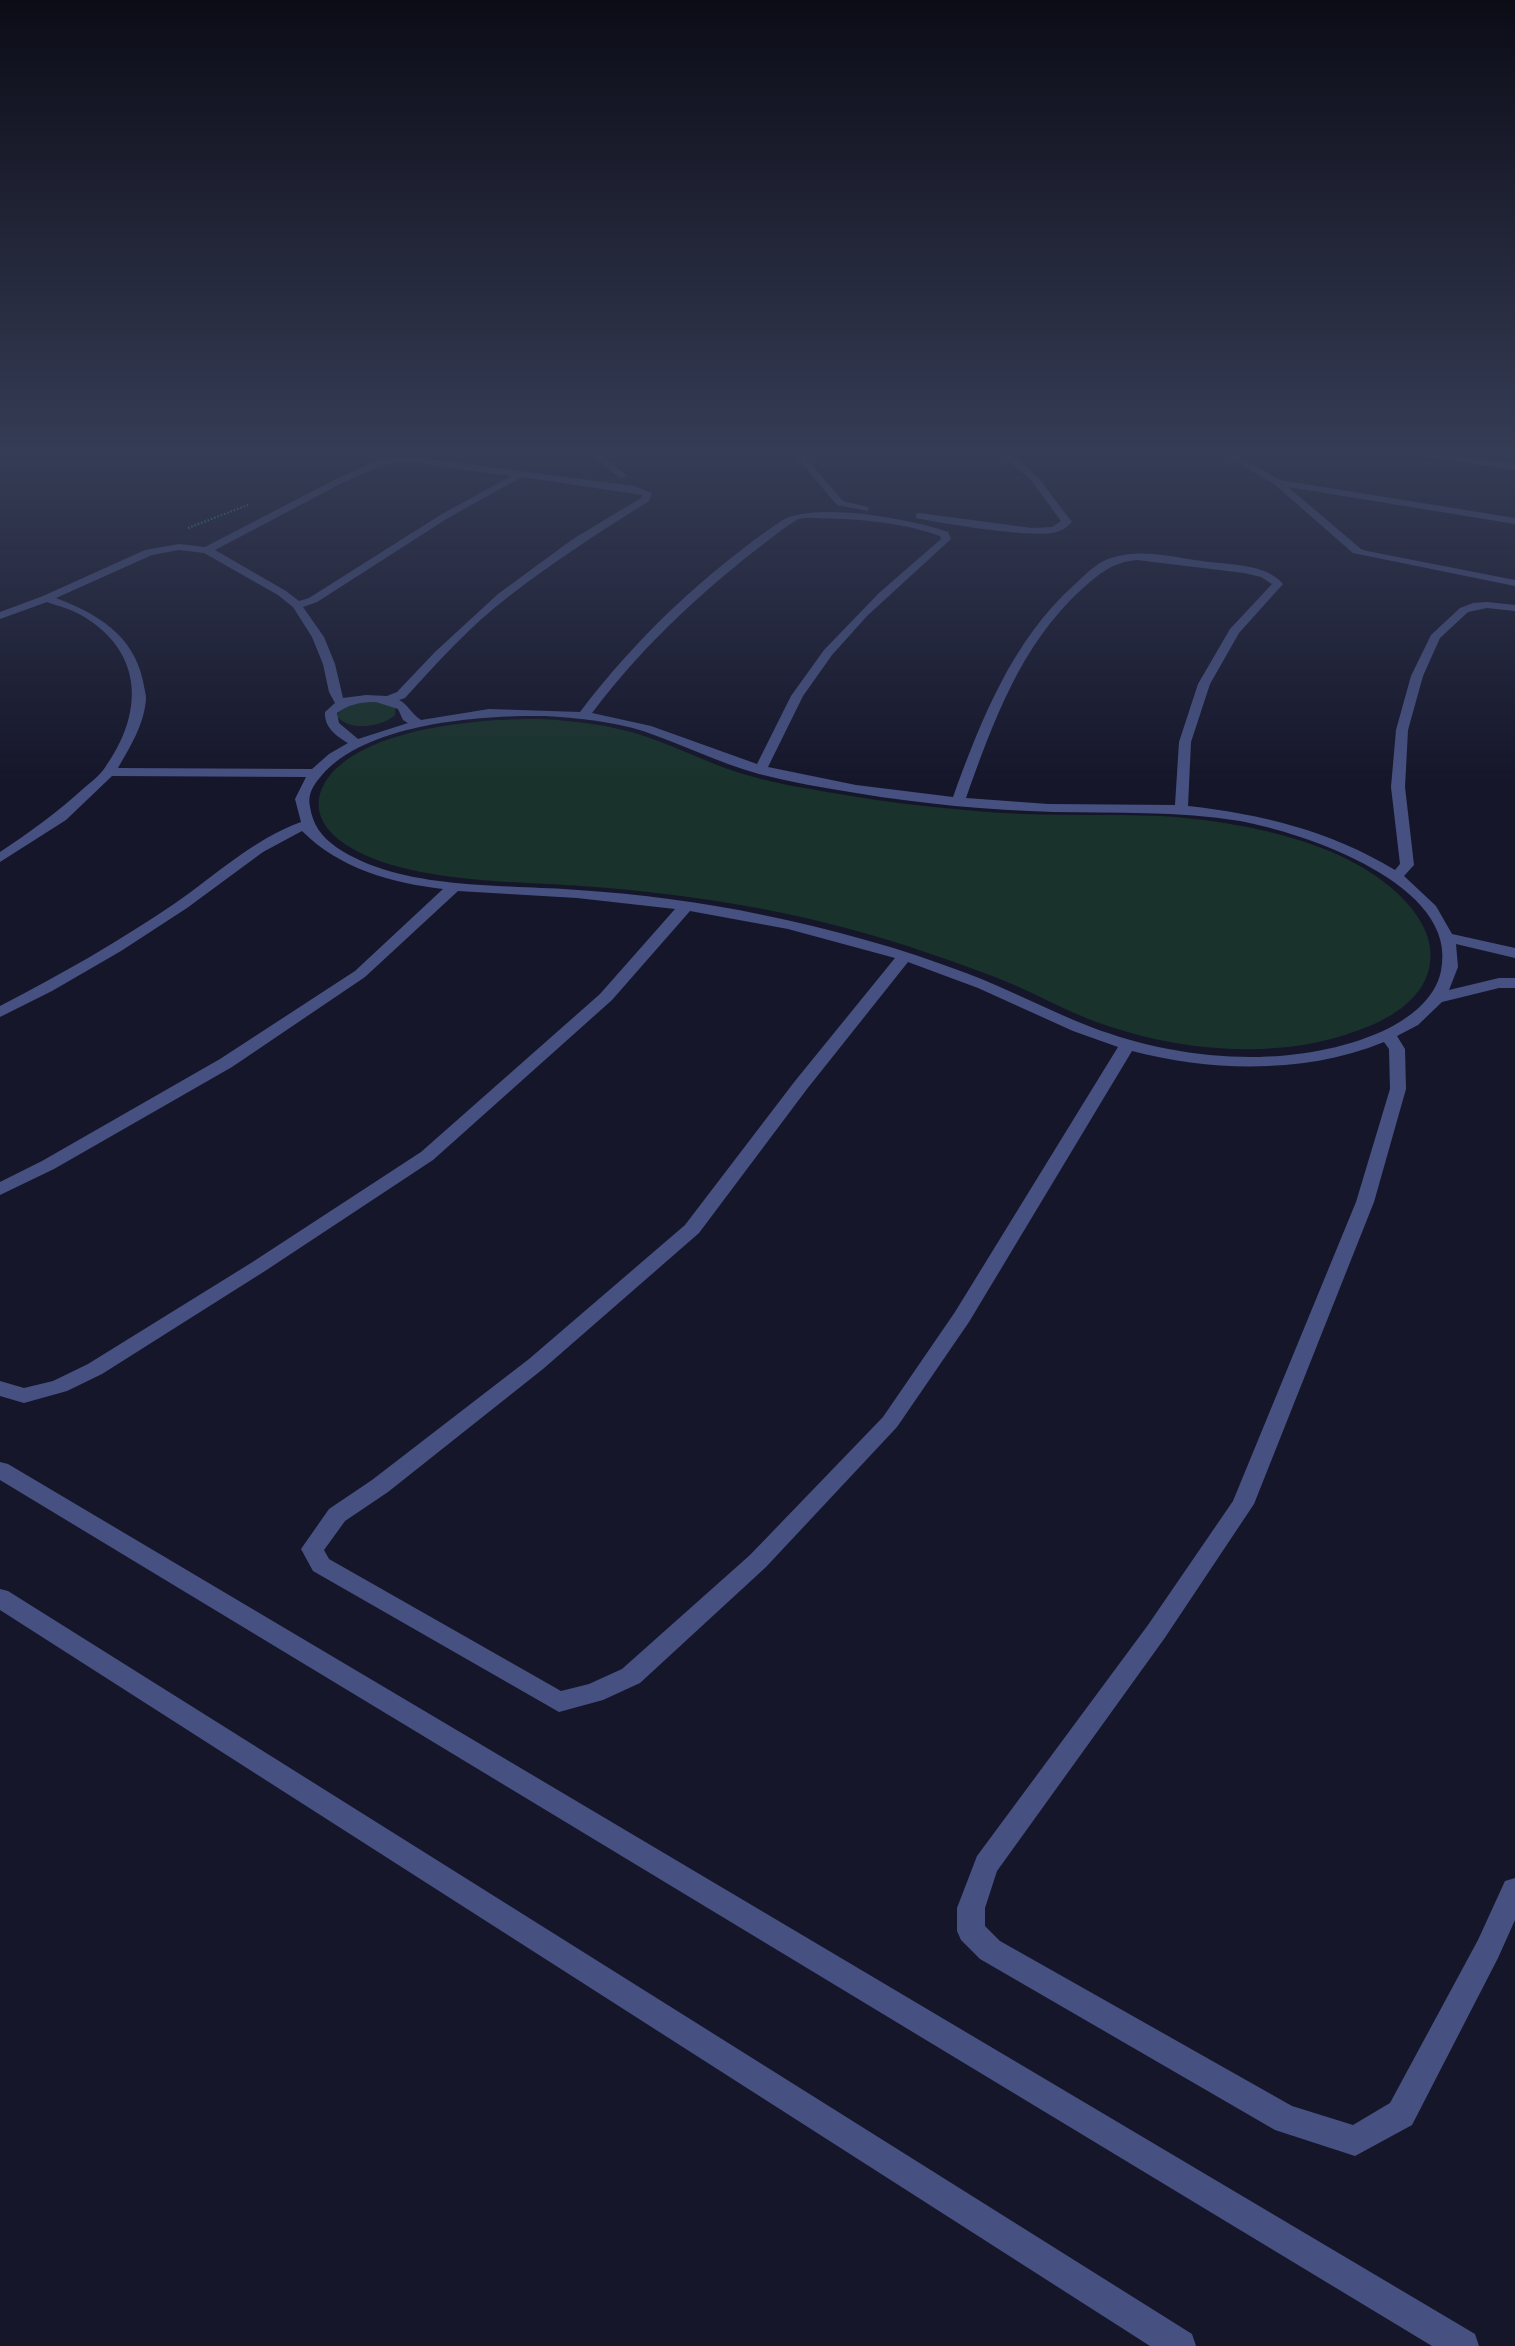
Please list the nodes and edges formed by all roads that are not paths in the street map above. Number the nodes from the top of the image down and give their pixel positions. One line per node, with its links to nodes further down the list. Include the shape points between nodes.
1 (125, 562): 11 (street)
2 (229, 562): 12 (street)
3 (372, 562): 12 (street, via 313,600)
4 (548, 562): 15 (street, via 502,596 401,694)
5 (732, 562): 17 (street, via 678,607 623,663)
6 (920, 562): 20 (street, via 856,621 826,655 797,697)
7 (1108, 562): 23 (street, via 1074,589 1036,633 1010,675 984,730)
8 (1179, 562): 24 (street, via 1255,572 1275,578 1278,584 1234,631 1204,684 1185,742)
9 (1408, 562): 10 (street)
10 (1515, 583)
11 (47, 598): 14 (street); 21 (street, via 85,613 112,634 134,662 140,699 130,733)
12 (297, 605): 16 (street, via 318,637 338,700)
13 (1515, 608): 27 (street, via 1487,605 1464,610 1435,637 1417,676 1402,730 1398,787 1407,865)
14 (0, 615)
15 (388, 700): 16 (street); 18 (street, via 403,707 407,717)
16 (344, 703): 19 (street, via 331,712 333,726)
17 (583, 716): 18 (street, via 489,713); 20 (street, via 653,730)
18 (418, 723): 19 (street)
19 (358, 744): 22 (street)
20 (759, 770): 23 (street, via 845,787)
21 (109, 772): 22 (street); 26 (street, via 62,817)
22 (316, 773): 25 (street, via 301,806)
23 (958, 802): 24 (street)
24 (1181, 810): 27 (street, via 1258,822 1312,836 1353,852)
25 (308, 824): 28 (street, via 317,840 346,859 393,874); 35 (street, via 266,843 126,944)
26 (0, 858)
27 (1396, 877): 30 (street, via 1428,905)
28 (455, 886): 29 (street); 38 (street, via 360,974 226,1063)
29 (686, 906): 32 (street, via 805,929); 39 (street, via 606,997 427,1156 95,1369 60,1386 24,1396)
30 (1447, 937): 31 (street); 34 (street, via 1450,969)
31 (1515, 953)
32 (905, 956): 37 (street); 37 (street, via 801,1084 692,1229 536,1364 337,1515 312,1549 321,1566 559,1702 594,1693 631,1676 758,1561 890,1422 962,1317)
33 (1515, 983): 34 (street, via 1499,983)
34 (1437, 998): 36 (street, via 1408,1024)
35 (0, 1012)
36 (1388, 1035): 37 (street, via 1338,1051 1277,1059 1178,1055); 42 (street, via 1397,1048 1398,1089 1365,1202 1243,1504 1156,1632 986,1865 971,1908 970,1931 990,1950 1286,2119 1355,2141 1401,2114)
37 (1128, 1044)
38 (0, 1189)
39 (0, 1388)
40 (0, 1470): 44 (street)
41 (0, 1598): 43 (street)
42 (1515, 1890)
43 (1180, 2346)
44 (1463, 2346)

